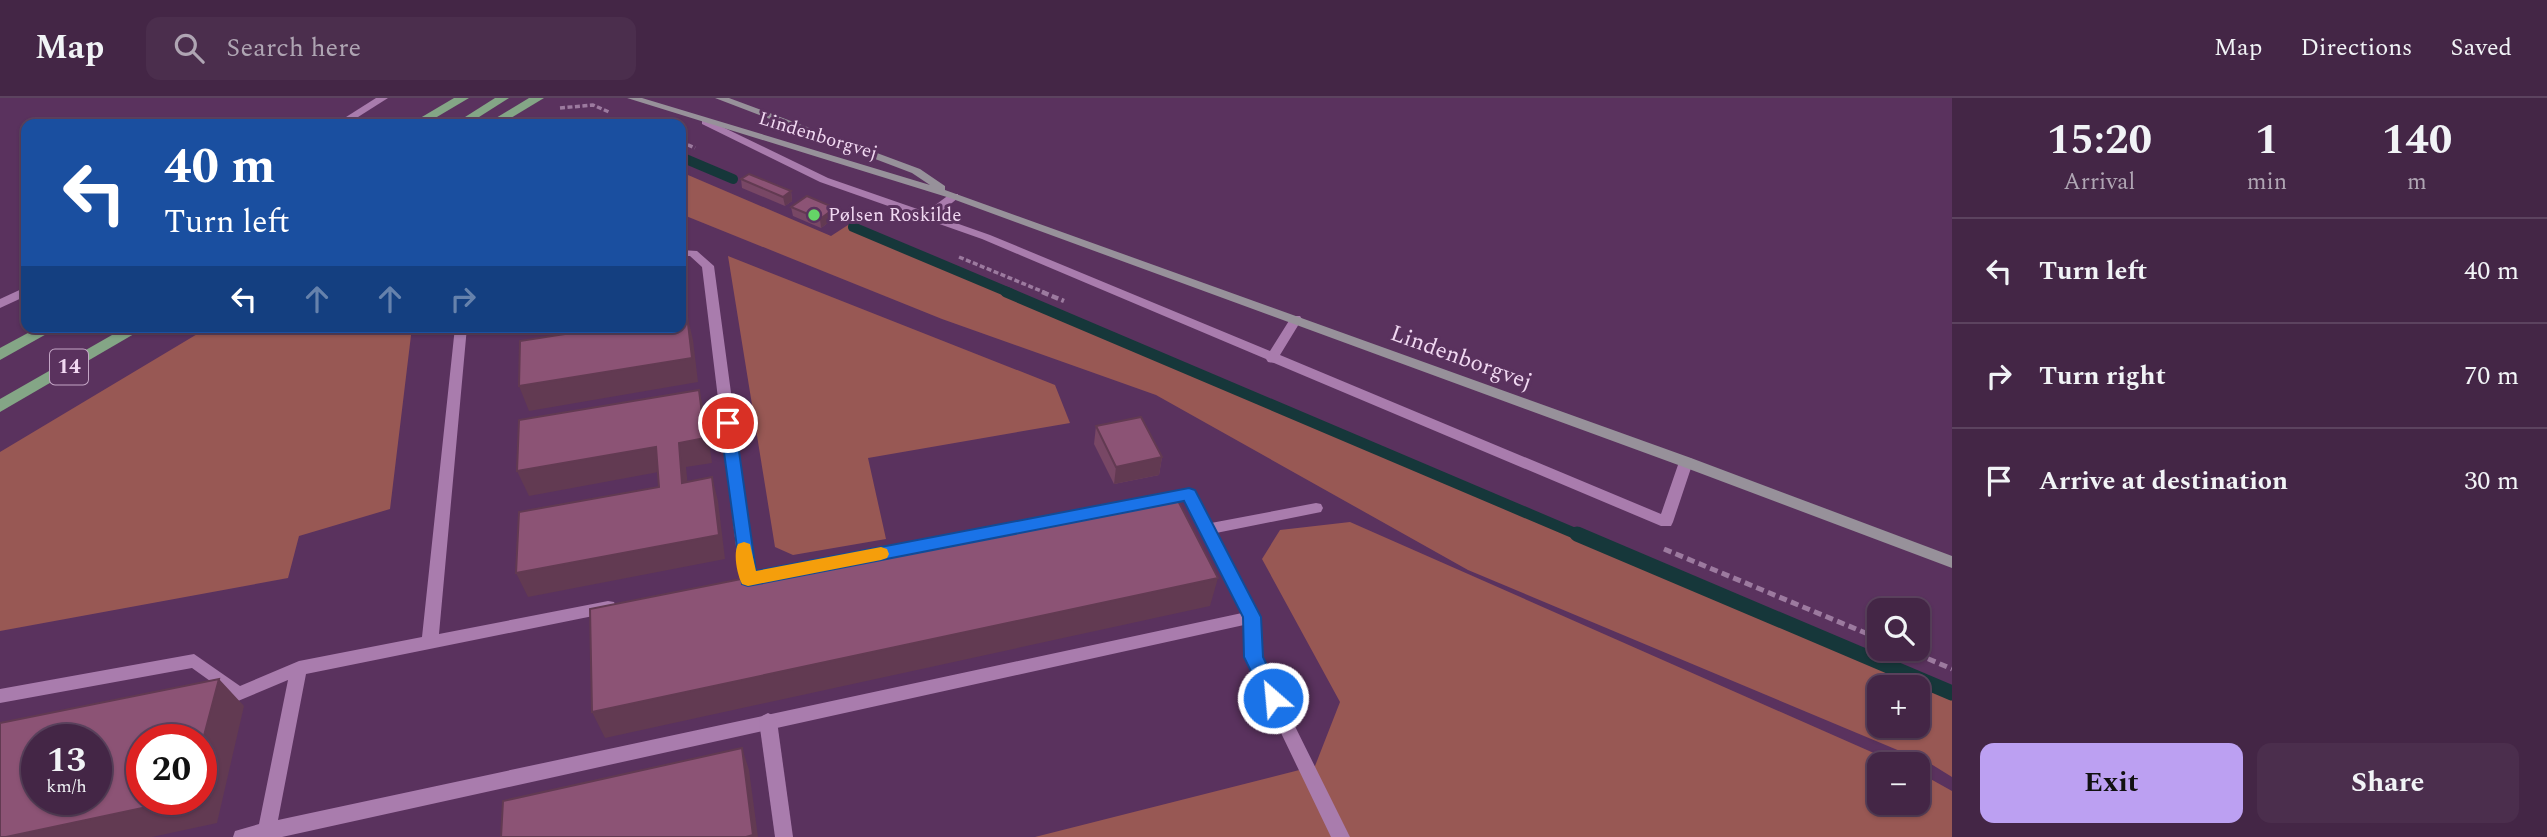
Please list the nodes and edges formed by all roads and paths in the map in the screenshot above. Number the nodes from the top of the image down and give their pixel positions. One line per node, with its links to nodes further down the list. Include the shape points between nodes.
1 (383, 98): 9 (street)
2 (463, 98): 10 (main road)
3 (503, 98): 11 (main road)
4 (538, 98): 7 (main road)
5 (632, 98): 13 (main road, Lindenborgvej)
6 (720, 98): 14 (main road, Lindenborgvej, via 916,171)
7 (512, 113): 8 (path, via 593,105); 12 (main road)
8 (616, 115)
9 (348, 119)
10 (425, 119)
11 (468, 119)
12 (501, 119)
13 (705, 122): 14 (main road, Lindenborgvej); 15 (street, via 824,180)
14 (954, 196): 15 (street); 19 (main road, Lindenborgvej)
15 (927, 216): 24 (street)
16 (686, 253): 31 (street, via 693,253 708,266)
17 (21, 293): 18 (street)
18 (0, 304)
19 (1296, 319): 24 (street); 26 (main road, Lindenborgvej)
20 (40, 333): 23 (main road, 14)
21 (128, 333): 25 (main road, 14)
22 (460, 333): 34 (street)
23 (0, 355)
24 (1272, 359): 26 (street, via 1666,522)
25 (0, 406)
26 (1686, 462): 30 (main road, Lindenborgvej)
27 (1149, 502): 29 (street, via 1189,494)
28 (1316, 508): 29 (street)
29 (1207, 529): 33 (street)
30 (1952, 562)
31 (748, 579)
32 (629, 603): 34 (street)
33 (1252, 617): 39 (street); 43 (street, via 1253,657)
34 (430, 642): 36 (street)
35 (1930, 660): 37 (path)
36 (299, 668): 38 (street, via 238,694 194,661); 40 (street)
37 (1952, 669)
38 (0, 696)
39 (768, 721): 40 (street); 42 (street)
40 (266, 834): 41 (street)
41 (242, 837)
42 (784, 837)
43 (1341, 837)

